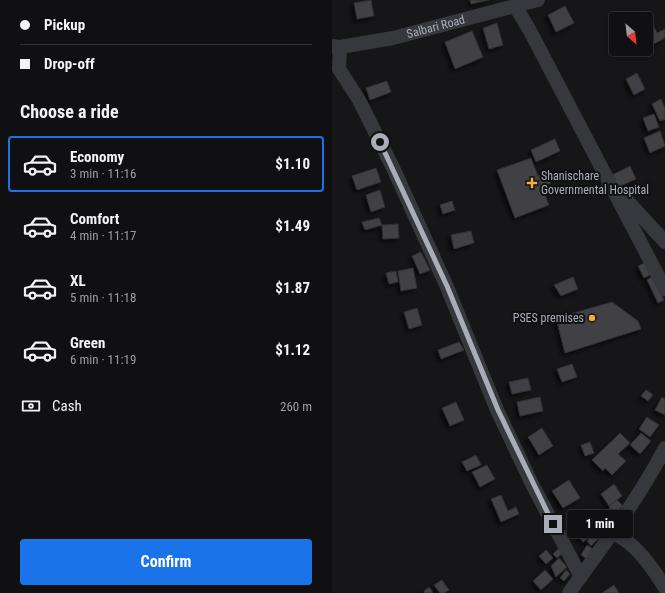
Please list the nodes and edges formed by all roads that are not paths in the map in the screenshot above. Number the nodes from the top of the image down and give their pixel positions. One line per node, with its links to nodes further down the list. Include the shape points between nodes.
1 (538, 0): 2 (street, Salbari Road)
2 (514, 6): 3 (street, Salbari Road, via 393,38); 5 (street, via 529,29)
3 (336, 46): 4 (street)
4 (336, 71): 10 (street, via 359,100 394,170 532,484)
5 (610, 183): 6 (street); 7 (street)
6 (665, 242)
7 (665, 289)
8 (665, 448): 9 (street, via 656,467)
9 (614, 533): 10 (street); 11 (street, via 626,539 655,570)
10 (581, 577): 12 (street)
11 (665, 588)
12 (569, 593)

